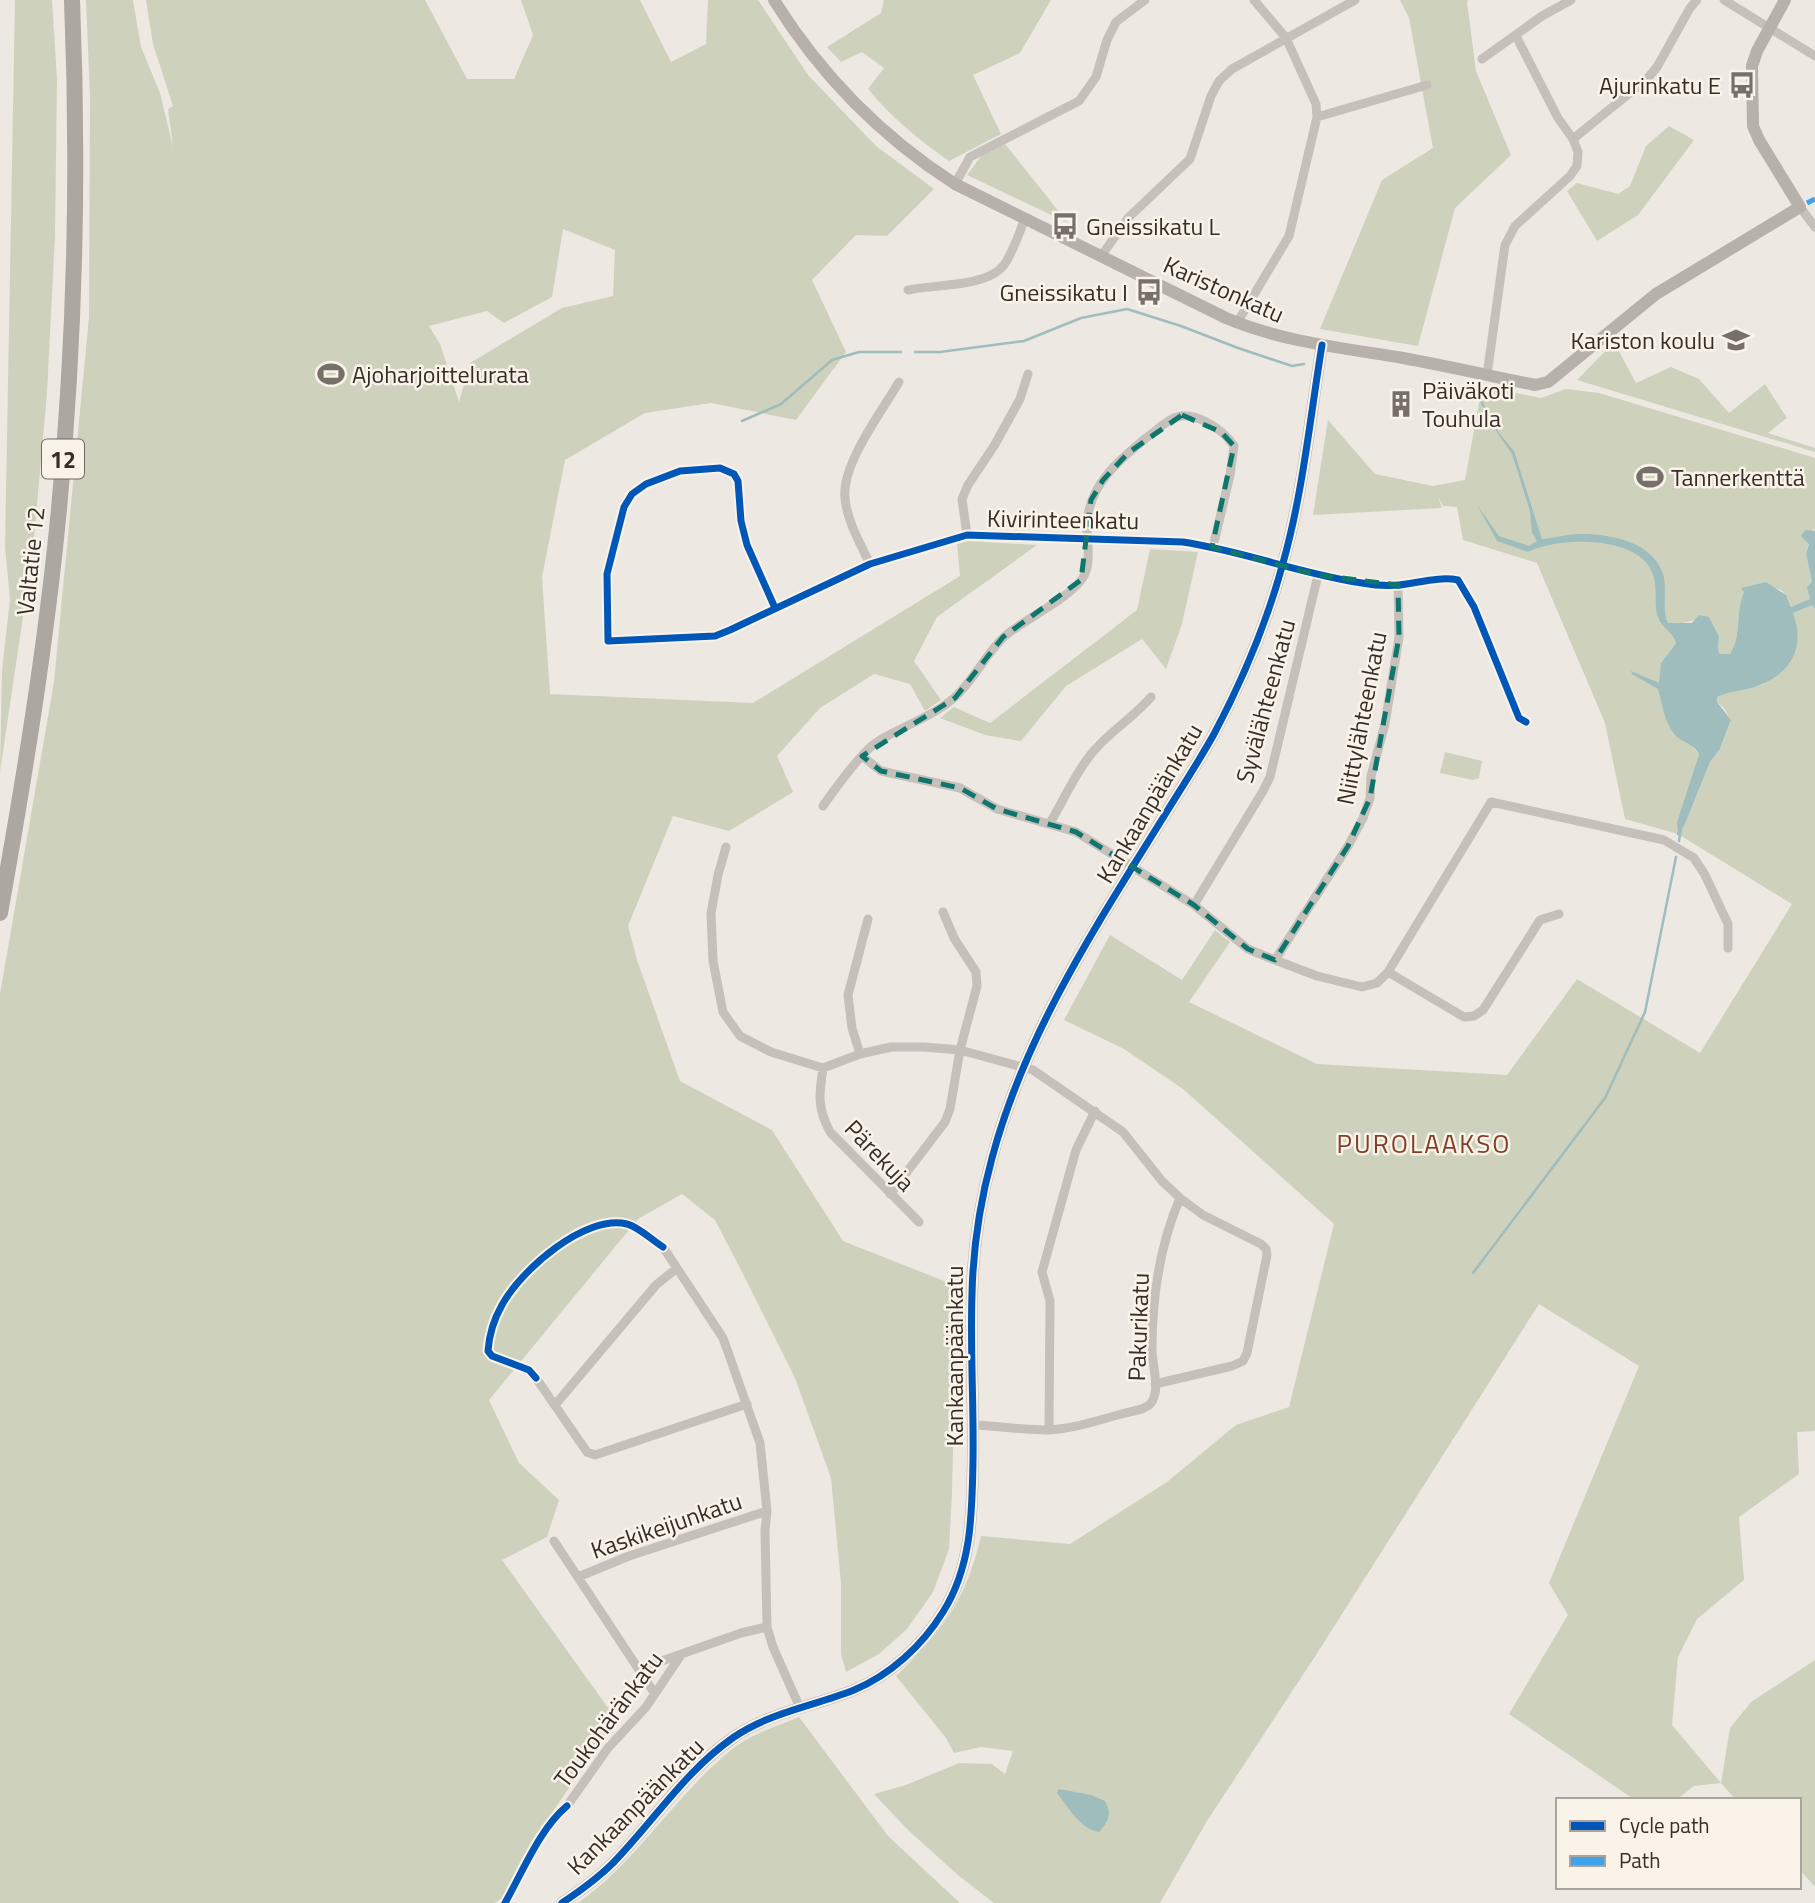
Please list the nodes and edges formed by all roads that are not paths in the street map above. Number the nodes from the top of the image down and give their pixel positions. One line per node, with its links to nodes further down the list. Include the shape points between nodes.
1 (72, 0): 46 (highway, Valtatie 12 / 12, via 75,200 67,415 37,689)
2 (774, 0): 18 (street, Karistonkatu, via 804,46 870,118 913,156)
3 (1145, 0): 18 (street, via 1116,22 1096,77 1079,101 970,157)
4 (1254, 0): 12 (street)
5 (1354, 0): 12 (street)
6 (1571, 0): 11 (street)
7 (1698, 0): 17 (street, via 1647,79)
8 (1724, 0): 10 (street)
9 (1786, 0): 10 (street)
10 (1771, 28): 13 (street); 19 (street, via 1752,66 1753,126)
11 (1516, 36): 14 (street); 17 (street)
12 (1286, 38): 16 (street, via 1316,104); 22 (street, via 1219,81 1190,159 1128,218)
13 (1815, 56)
14 (1482, 59)
15 (1427, 85): 16 (street)
16 (1317, 117): 24 (street, via 1289,236)
17 (1573, 139): 27 (street, via 1577,166 1515,226 1505,245)
18 (955, 184): 20 (street, Karistonkatu)
19 (1800, 207): 21 (street); 27 (street, Karistonkatu, via 1656,294 1548,382 1535,385)
20 (1025, 219): 22 (street, Karistonkatu); 23 (street, via 998,271 967,282)
21 (1813, 220)
22 (1102, 255): 24 (street, Karistonkatu)
23 (908, 290)
24 (1237, 323): 25 (street, Karistonkatu)
25 (1322, 345): 27 (street, Karistonkatu); 33 (street, Kankaanpäänkatu)
26 (1028, 374): 29 (street, via 1020,398 962,499)
27 (1487, 375)
28 (899, 382): 32 (street, via 848,470 844,496)
29 (967, 535): 30 (street, Kivirinteenkatu); 32 (street, Kivirinteenkatu)
30 (1088, 540): 31 (street, Kivirinteenkatu, via 1161,540); 31 (street, via 1091,500 1102,480 1117,462 1171,420 1189,415 1221,432 1234,446); 39 (street, via 1085,573 1073,588 1003,637 955,698 876,742)
31 (1213, 547): 33 (street, Kivirinteenkatu)
32 (870, 564): 36 (street, Kivirinteenkatu)
33 (1283, 566): 34 (street, Kivirinteenkatu); 43 (street, Kankaanpäänkatu, via 1255,644 1213,735)
34 (1318, 575): 35 (street, Kivirinteenkatu); 44 (street, Syvälähteenkatu, via 1270,777)
35 (1398, 585): 38 (street, Kivirinteenkatu, via 1458,580 1474,607 1519,718); 50 (street, Niittylähteenkatu, via 1399,637 1370,798 1348,846)
36 (775, 608): 36 (street, Kivirinteenkatu, via 747,545 734,474 709,467 680,471 632,494 624,507 607,574 608,641 715,636)
37 (1151, 696): 41 (street, via 1090,755)
38 (1526, 722)
39 (862, 756): 40 (street); 41 (street, via 881,771 960,788 997,809)
40 (823, 806)
41 (1050, 823): 43 (street, via 1076,832)
42 (726, 847): 55 (street, via 712,912 713,961 723,1012 740,1035 771,1052)
43 (1132, 867): 44 (street); 54 (street, Kankaanpäänkatu, via 1048,1011)
44 (1194, 905): 50 (street, via 1248,949)
45 (943, 912): 52 (street, via 976,972 977,986)
46 (0, 914)
47 (1559, 914): 51 (street, via 1540,920 1483,1010 1474,1016 1464,1017)
48 (867, 919): 53 (street, via 848,995)
49 (1728, 948): 51 (street, via 1728,923 1694,858 1664,840 1491,802)
50 (1275, 960): 51 (street, via 1362,987 1377,983)
51 (1388, 972)
52 (960, 1050): 53 (street, via 891,1047); 54 (street); 57 (street, via 945,1122)
53 (860, 1054): 55 (street)
54 (1022, 1067): 56 (street); 66 (street, Kankaanpäänkatu, via 990,1164 974,1255)
55 (822, 1068): 57 (street, Pärekuja, via 819,1099 830,1132)
56 (1095, 1111): 58 (street, via 1124,1132); 67 (street, via 1076,1150 1042,1272 1049,1301)
57 (890, 1194): 59 (street, Pärekuja)
58 (1180, 1198): 63 (street, Pakurikatu, via 1159,1264 1153,1311); 63 (street, via 1261,1244 1267,1255 1242,1361)
59 (919, 1222)
60 (663, 1247): 61 (street)
61 (677, 1268): 64 (street, via 723,1338); 65 (street, via 656,1285)
62 (536, 1378): 65 (street)
63 (1155, 1384): 67 (street, Pakurikatu, via 1151,1403 1144,1408)
64 (747, 1404): 65 (street, via 595,1455 587,1452); 68 (street, via 760,1443)
65 (555, 1405)
66 (974, 1425): 67 (street, Pakurikatu); 75 (street, Kankaanpäänkatu, via 969,1544 944,1611 917,1646 888,1671 854,1690)
67 (1049, 1430)
68 (766, 1511): 70 (street, Kaskikeijunkatu); 71 (street)
69 (554, 1541): 70 (street, Kaskikeijunkatu)
70 (579, 1577): 73 (street, Kaskikeijunkatu)
71 (767, 1627): 72 (street, Toukohäränkatu); 75 (street)
72 (681, 1655): 73 (street, Toukohäränkatu); 74 (street, Toukohäränkatu)
73 (639, 1669): 74 (street, Kaskikeijunkatu)
74 (655, 1694): 76 (street, Toukohäränkatu, via 608,1748)
75 (800, 1708): 77 (street, Kankaanpäänkatu, via 752,1726 715,1752 681,1783 609,1867)
76 (567, 1806)
77 (562, 1903)

